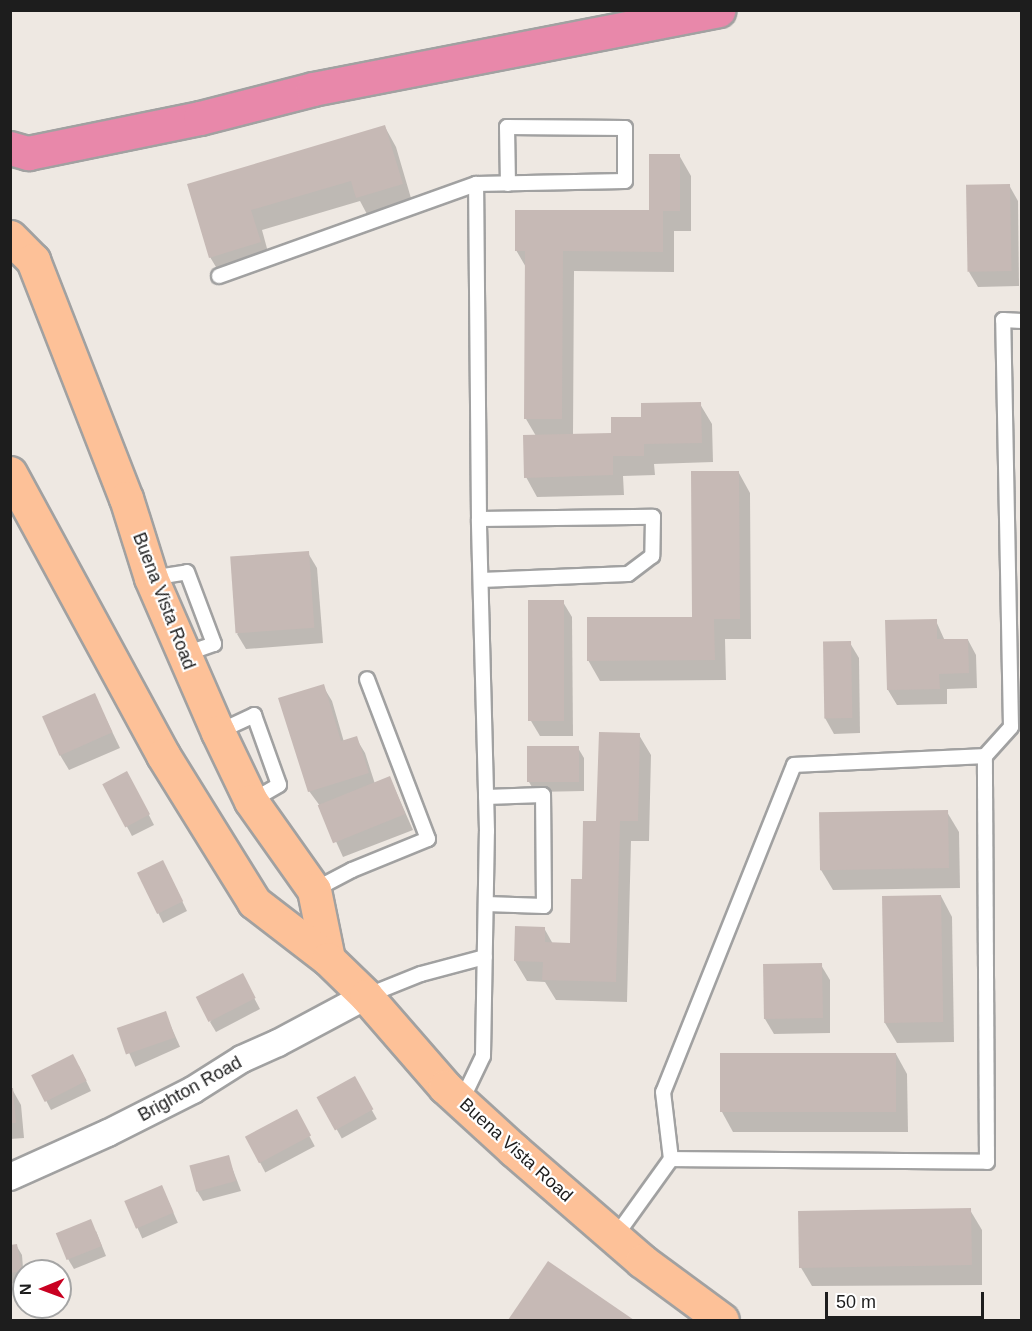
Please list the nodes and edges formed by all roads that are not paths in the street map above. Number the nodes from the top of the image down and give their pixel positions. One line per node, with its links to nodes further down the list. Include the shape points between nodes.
1 (718, 10): 2 (highway, via 314,89 200,118 39,151 28,153)
2 (10, 148)
3 (476, 184): 4 (lane); 6 (lane); 9 (lane)
4 (508, 184): 4 (lane, via 625,181 625,128 507,128)
5 (10, 237): 15 (main road, Buena Vista Road, via 33,260 126,498 151,578 218,732 251,801)
6 (219, 276)
7 (1022, 321): 12 (lane, via 1003,320)
8 (11, 478): 18 (main road, Buena Vista Road, via 163,755 254,902)
9 (479, 519): 10 (lane); 10 (lane, via 653,517 652,556 628,574)
10 (481, 580): 14 (lane)
11 (367, 679): 15 (lane, via 428,838)
12 (1016, 727): 13 (lane)
13 (985, 756): 21 (lane, via 794,765 663,1092); 21 (lane, via 987,1162)
14 (486, 797): 16 (lane); 16 (lane, via 543,795 544,906)
15 (314, 890): 18 (main road, Buena Vista Road)
16 (486, 904): 17 (lane)
17 (485, 957): 19 (lane, via 421,974); 20 (lane, via 483,1056)
18 (328, 959): 19 (main road, Buena Vista Road)
19 (366, 996): 20 (main road, Buena Vista Road); 22 (street, Brighton Road, via 242,1059 193,1090)
20 (461, 1102): 23 (main road, Buena Vista Road)
21 (671, 1159): 23 (lane)
22 (10, 1177)
23 (615, 1237): 24 (main road, Buena Vista Road)
24 (722, 1320)

